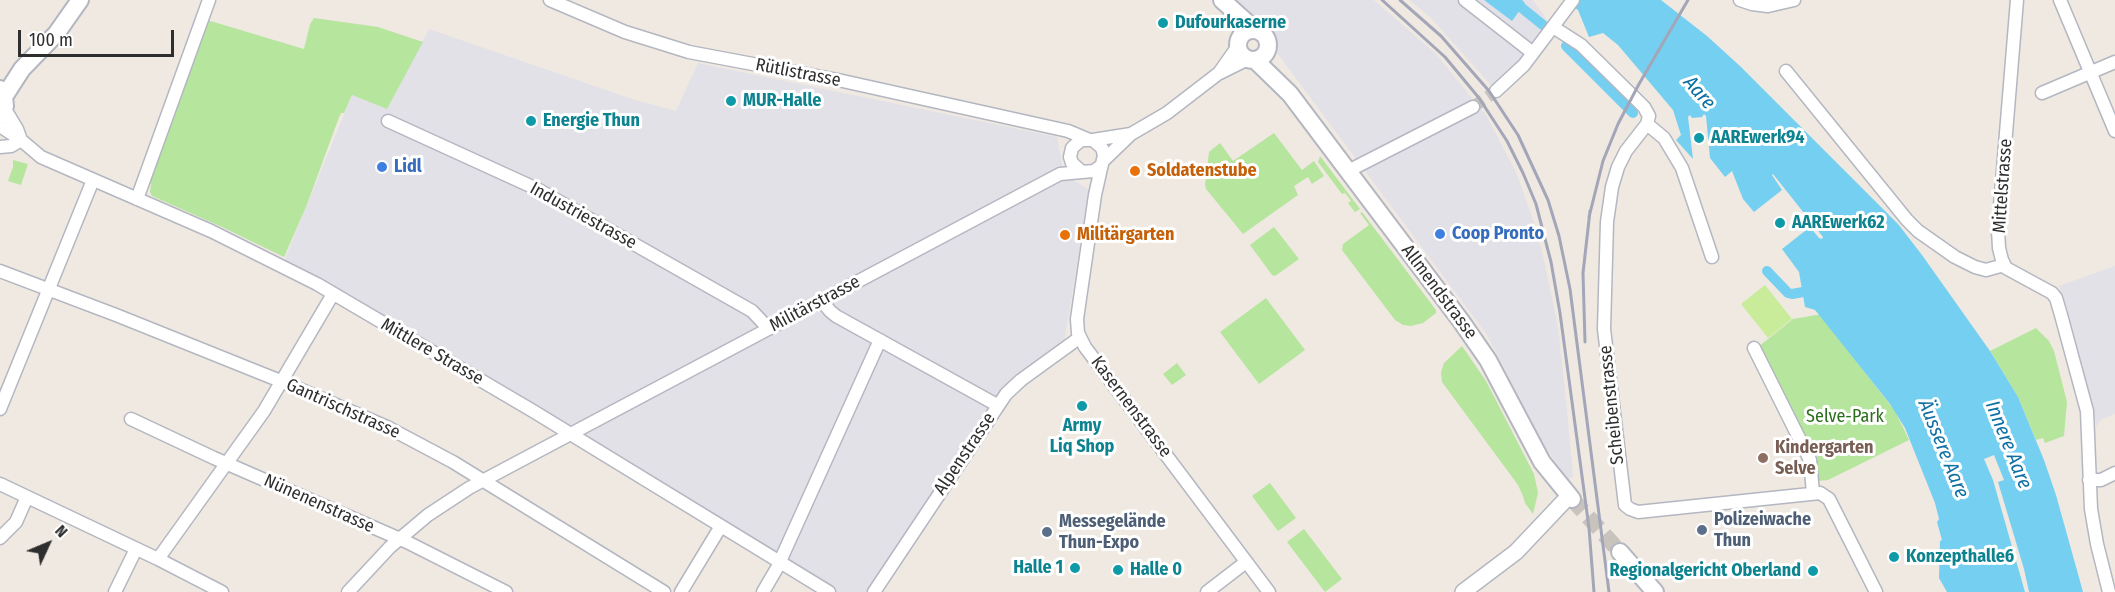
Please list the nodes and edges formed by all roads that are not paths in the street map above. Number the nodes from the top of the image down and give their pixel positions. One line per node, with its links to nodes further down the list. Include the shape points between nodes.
1 (80, 0): 22 (main road)
2 (209, 0): 40 (street)
3 (550, 0): 27 (street, Rütlistrasse, via 625,32 689,52 838,80)
4 (1222, 0): 11 (main road, Allmendstrasse); 14 (main road, Allmendstrasse)
5 (1465, 0): 15 (street)
6 (1740, 0): 7 (street, via 1768,6)
7 (1794, 0)
8 (2017, 0): 42 (street, Mittelstrasse, via 1998,230)
9 (2060, 0): 18 (street)
10 (1570, 4): 12 (street)
11 (1254, 29): 13 (main road, via 1266,36); 14 (main road, via 1246,31)
12 (1550, 31): 15 (street); 25 (street, via 1581,45 1644,106 1649,116)
13 (1268, 49): 14 (main road, via 1263,56); 21 (main road, Allmendstrasse)
14 (1245, 51): 21 (main road, Allmendstrasse); 29 (street, via 1167,113)
15 (1533, 53): 19 (street)
16 (2115, 62): 18 (street)
17 (1786, 71): 42 (street, via 1918,231 1975,267 1986,270)
18 (2091, 72): 20 (street); 28 (street)
19 (1496, 91)
20 (2042, 93)
21 (1290, 94): 35 (main road, Allmendstrasse)
22 (2, 99): 30 (street, Mittlere Strasse)
23 (1473, 107): 35 (street)
24 (388, 121): 47 (street, Industriestrasse, via 537,189 752,311)
25 (1647, 124): 41 (street, via 1664,138 1682,168); 61 (street, Scheibenstrasse, via 1618,167 1606,222 1604,329 1624,502 1638,512)
26 (0, 126): 30 (street, Mittlere Strasse)
27 (1051, 129): 31 (street, Rütlistrasse); 33 (street, via 1063,139)
28 (2115, 130)
29 (1131, 134): 31 (street); 34 (street)
30 (21, 140): 32 (street); 38 (street, Mittlere Strasse, via 41,157)
31 (1090, 140): 33 (street, via 1076,144); 34 (street, via 1102,148)
32 (0, 147)
33 (1071, 154): 36 (street, via 1074,166); 37 (street)
34 (1103, 162): 36 (street, via 1094,171); 39 (street, Kasernenstrasse)
35 (1348, 171): 63 (main road, Allmendstrasse, via 1478,345 1542,462)
36 (1083, 172): 37 (street, Militärstrasse); 39 (street)
37 (1060, 174): 46 (street, Militärstrasse)
38 (93, 180): 40 (street, Mittlere Strasse); 44 (street)
39 (1095, 195): 48 (street, Kasernenstrasse, via 1077,319)
40 (137, 199): 45 (street, Mittlere Strasse, via 244,246)
41 (1712, 257)
42 (2004, 265): 58 (street, via 2056,298 2087,411)
43 (0, 271): 44 (street, Gantrischstrasse)
44 (49, 289): 51 (street, Gantrischstrasse); 53 (street)
45 (333, 294): 51 (street); 55 (street, Mittlere Strasse)
46 (821, 300): 47 (street, Militärstrasse); 49 (street, via 836,316)
47 (768, 328): 55 (street, Militärstrasse)
48 (1080, 338): 52 (street, Alpenstrasse, via 1021,380); 71 (street, Kasernenstrasse)
49 (880, 340): 52 (street); 70 (street)
50 (1754, 348): 61 (street, via 1810,460)
51 (283, 382): 56 (street); 59 (street, Gantrischstrasse, via 389,428)
52 (997, 405): 80 (street, Alpenstrasse)
53 (0, 409)
54 (131, 419): 56 (street, Nünenenstrasse)
55 (570, 434): 59 (street, Militärstrasse); 64 (street, Mittlere Strasse)
56 (227, 463): 66 (street, Nünenenstrasse); 69 (street)
57 (2115, 473): 58 (street, via 2101,480)
58 (2089, 480): 86 (street, via 2094,532)
59 (484, 481): 66 (street, Militärstrasse, via 448,501); 76 (street, Gantrischstrasse)
60 (0, 484): 62 (street)
61 (1813, 493): 85 (street, via 1829,499)
62 (27, 497): 65 (street, via 13,526); 67 (street)
63 (1570, 497): 83 (street, via 1516,552)
64 (721, 526): 70 (street, Mittlere Strasse); 77 (street)
65 (0, 538)
66 (399, 539): 74 (street, Militärstrasse); 75 (street, Nünenenstrasse)
67 (136, 549): 69 (street); 72 (street)
68 (1620, 552): 84 (main road)
69 (158, 559): 73 (street)
70 (780, 562): 78 (street); 79 (street, Mittlere Strasse)
71 (1246, 562): 81 (street); 82 (street, Kasernenstrasse)
72 (116, 592)
73 (222, 592)
74 (348, 592)
75 (506, 592)
76 (664, 592)
77 (681, 592)
78 (763, 592)
79 (829, 592)
80 (874, 592)
81 (1207, 592)
82 (1269, 592)
83 (1463, 592)
84 (1655, 592)
85 (1876, 592)
86 (2109, 592)

